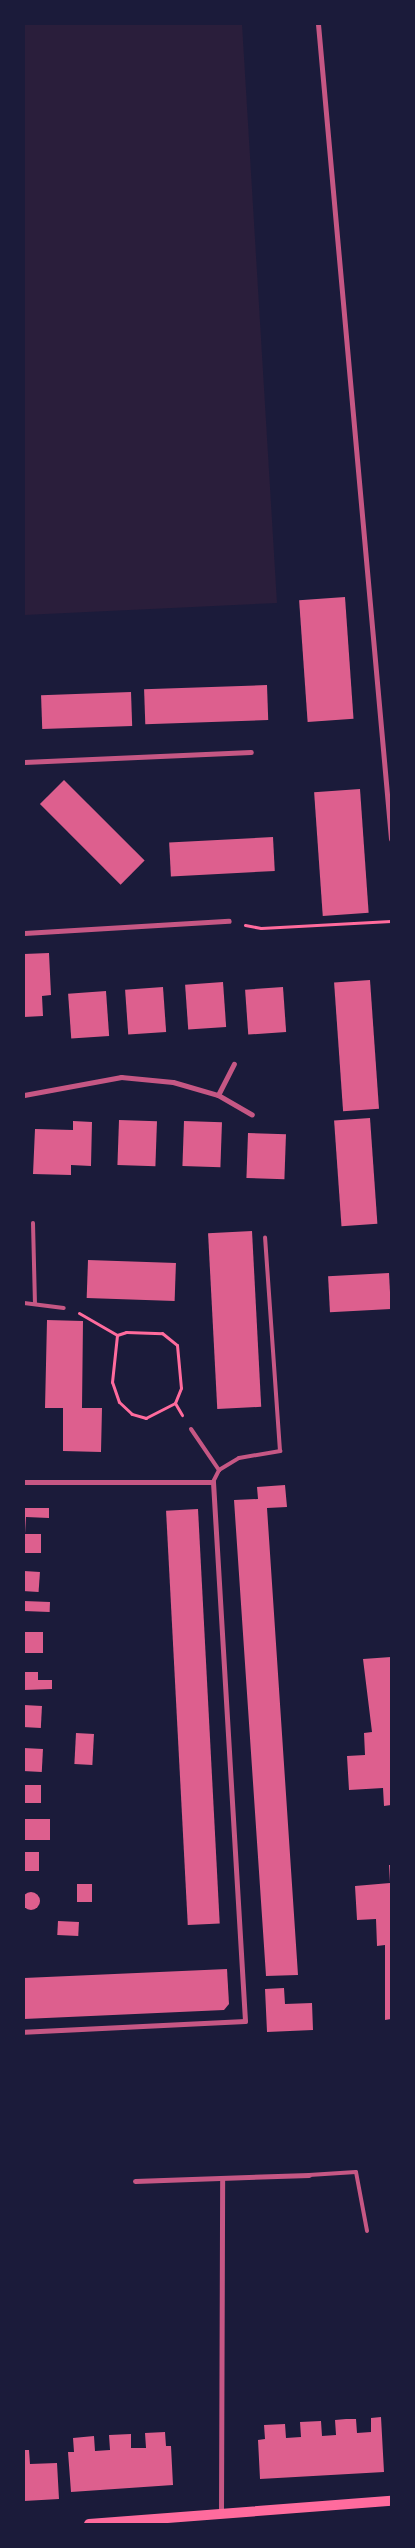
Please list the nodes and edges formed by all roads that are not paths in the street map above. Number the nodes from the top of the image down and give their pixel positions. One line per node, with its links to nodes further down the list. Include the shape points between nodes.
1 (318, 24): 4 (street)
2 (251, 752): 3 (street)
3 (24, 762)
4 (391, 840)
5 (229, 921): 6 (street)
6 (24, 933)
7 (234, 1064): 9 (street)
8 (24, 1095): 9 (street, via 121,1077 173,1082)
9 (218, 1095): 10 (street)
10 (252, 1115)
11 (34, 1224): 14 (lane)
12 (265, 1238): 17 (lane, via 280,1451 239,1458)
13 (24, 1303): 14 (lane)
14 (35, 1304): 15 (lane)
15 (64, 1308)
16 (191, 1429): 17 (lane)
17 (219, 1470): 19 (lane)
18 (24, 1482): 19 (street)
19 (213, 1482): 20 (street, via 245,2021)
20 (24, 2032)
21 (308, 2175): 22 (street); 24 (lane, via 356,2172)
22 (222, 2178): 23 (street); 26 (street)
23 (135, 2181)
24 (367, 2231)
25 (391, 2501): 26 (main road)
26 (221, 2512): 27 (main road)
27 (90, 2524)

